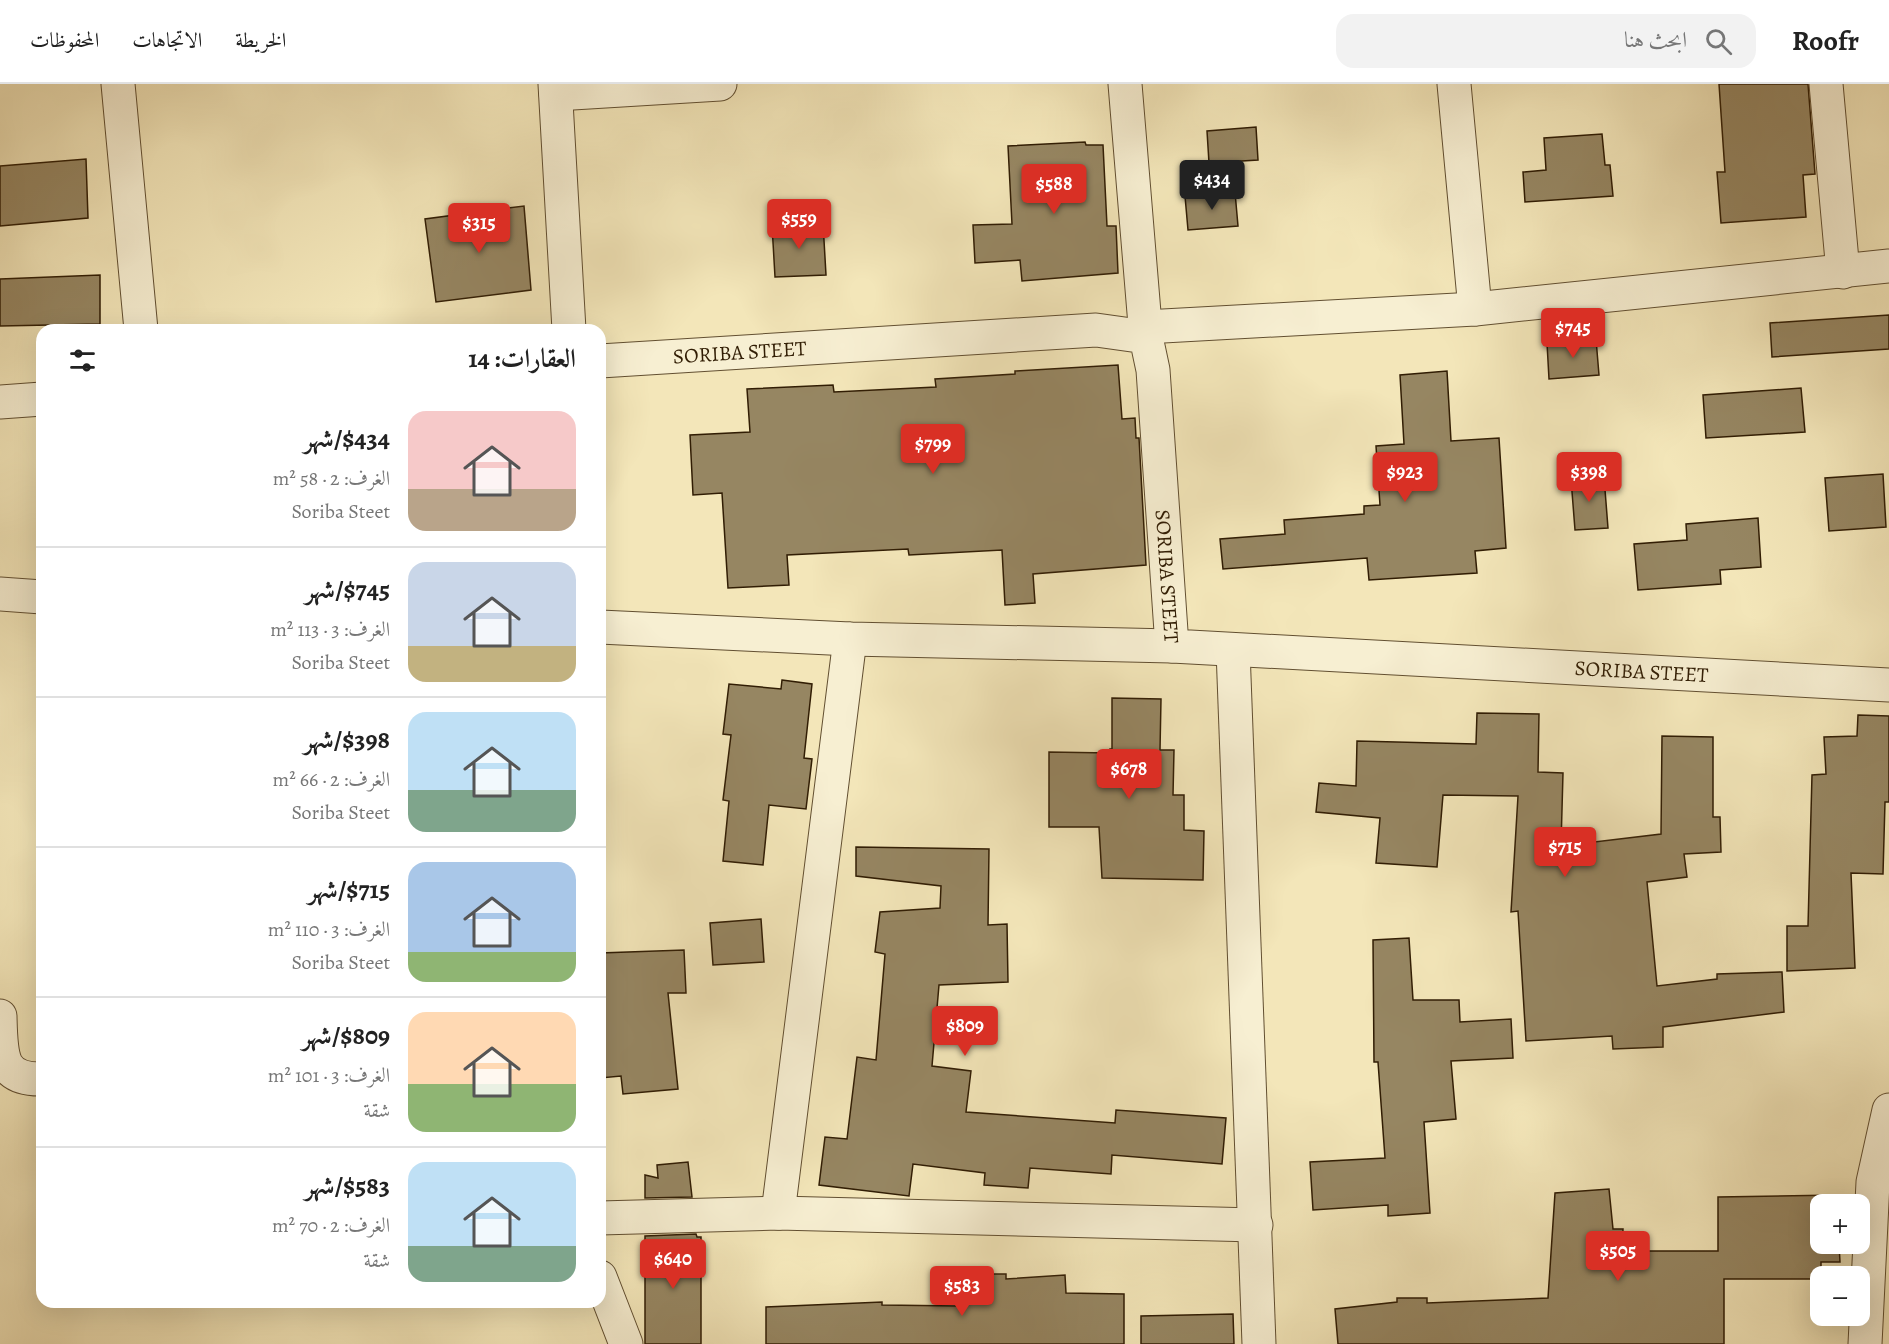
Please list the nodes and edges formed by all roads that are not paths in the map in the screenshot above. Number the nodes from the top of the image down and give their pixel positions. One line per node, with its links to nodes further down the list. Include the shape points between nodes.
1 (118, 84): 10 (street)
2 (720, 84): 6 (street)
3 (1125, 84): 12 (street)
4 (1454, 84): 9 (street)
5 (1826, 84): 8 (street)
6 (556, 89): 11 (street)
7 (1889, 266): 8 (street)
8 (1843, 272): 9 (street)
9 (1475, 309): 12 (street)
10 (140, 324)
11 (569, 324)
12 (1146, 332): 13 (street, SORIBA STEET, via 1096,330); 20 (street, SORIBA STEET, via 1153,370)
13 (606, 361)
14 (36, 399): 15 (street)
15 (0, 402)
16 (0, 594): 17 (street)
17 (36, 597)
18 (606, 627): 19 (street)
19 (850, 639): 20 (street); 26 (street)
20 (1172, 646): 21 (street, SORIBA STEET)
21 (1233, 650): 22 (street, SORIBA STEET); 28 (street)
22 (1889, 685)
23 (0, 1016): 24 (street, via 2,1063 9,1074 22,1080)
24 (36, 1079)
25 (1889, 1110): 32 (street, via 1873,1182)
26 (778, 1214): 27 (street); 28 (street)
27 (606, 1218)
28 (1256, 1225): 31 (street)
29 (606, 1292): 30 (street)
30 (626, 1344)
31 (1259, 1344)
32 (1865, 1344)

